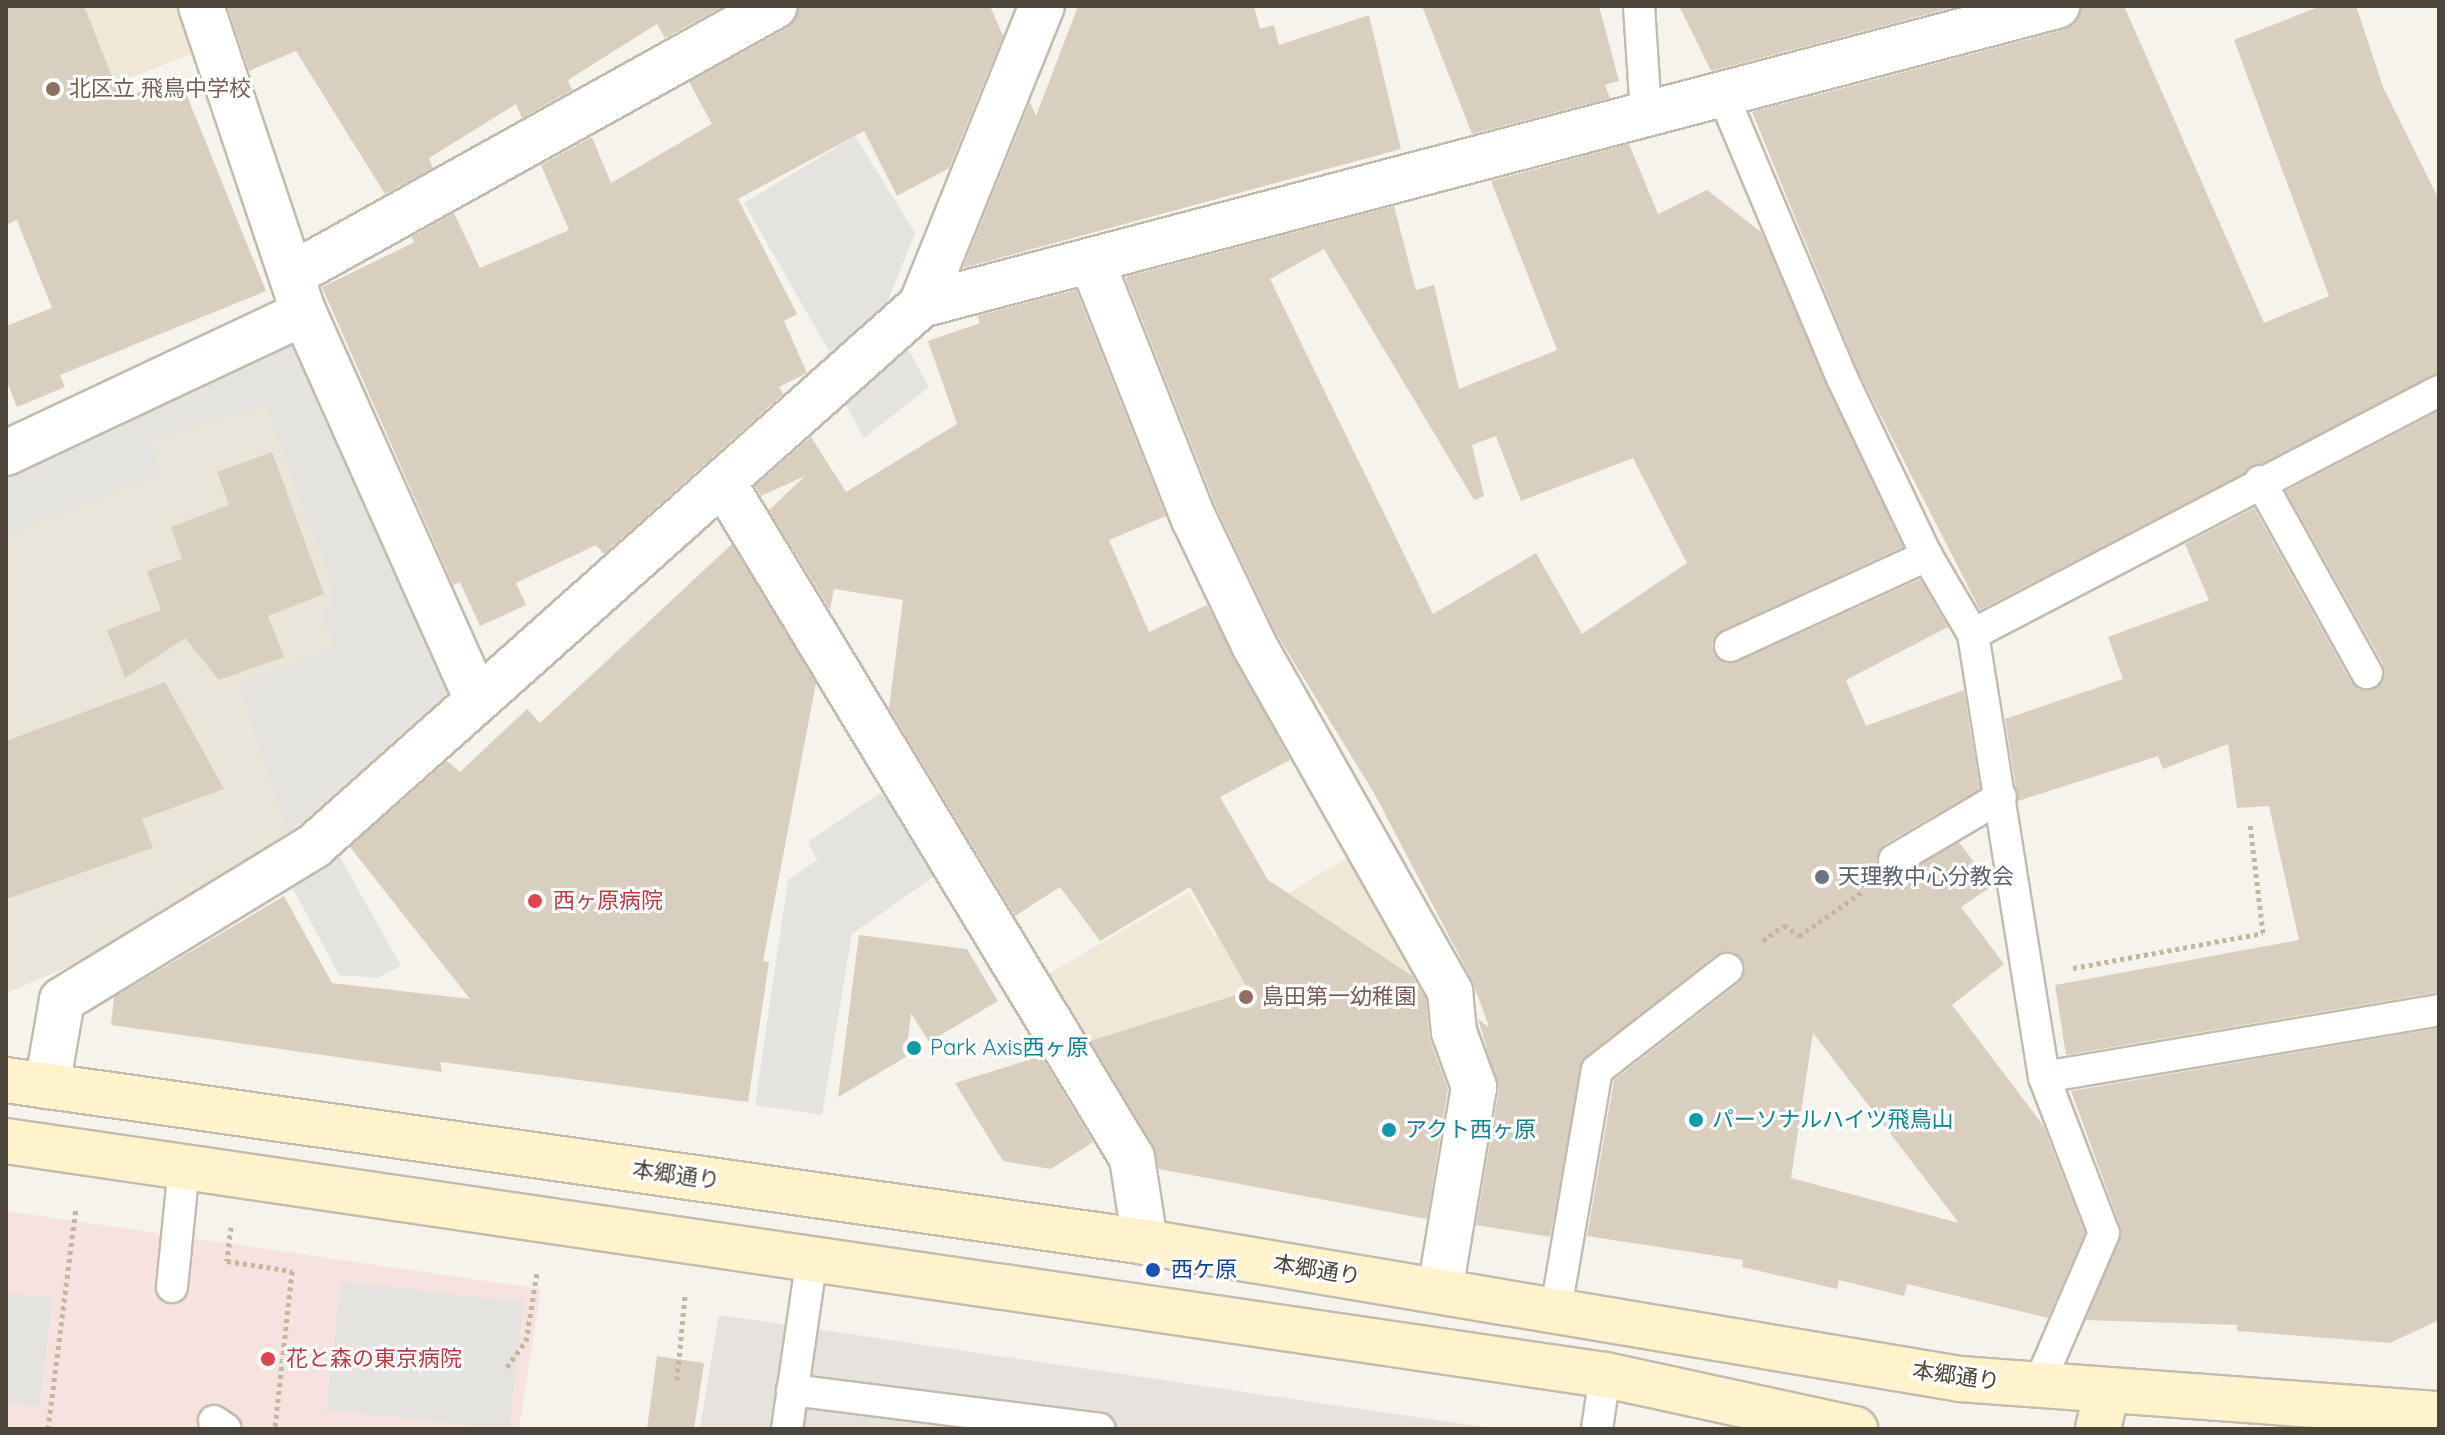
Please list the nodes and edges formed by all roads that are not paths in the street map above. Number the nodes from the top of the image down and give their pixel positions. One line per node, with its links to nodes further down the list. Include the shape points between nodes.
1 (201, 6): 9 (street)
2 (775, 6): 9 (street)
3 (1042, 6): 10 (street)
4 (1639, 6): 7 (lane)
5 (2057, 6): 6 (street)
6 (1723, 95): 7 (street); 15 (lane, via 1842,378)
7 (1646, 115): 8 (street)
8 (1092, 262): 10 (street); 31 (street, via 1194,519 1254,645 1450,992 1454,1032 1474,1087)
9 (298, 294): 12 (street); 19 (street)
10 (921, 305): 14 (street)
11 (2439, 391): 13 (lane)
12 (6, 453)
13 (2260, 481): 16 (lane); 18 (lane)
14 (723, 482): 19 (street); 28 (street, via 1111,1119 1132,1158)
15 (1927, 556): 16 (lane); 17 (lane)
16 (1973, 634): 20 (lane)
17 (1730, 646)
18 (2367, 673)
19 (477, 699): 25 (street, via 314,846 62,1000)
20 (2001, 797): 21 (lane); 24 (lane)
21 (1894, 860)
22 (1727, 969): 32 (lane, via 1597,1070)
23 (2439, 1010): 24 (lane)
24 (2044, 1077): 34 (lane, via 2104,1233)
25 (26, 1083): 28 (main road, 本郷通り)
26 (6, 1141): 27 (main road)
27 (184, 1167): 29 (main road); 30 (lane)
28 (1145, 1242): 31 (main road, 本郷通り)
29 (812, 1258): 33 (main road); 35 (lane)
30 (172, 1287)
31 (1440, 1290): 32 (main road, 本郷通り)
32 (1556, 1309): 34 (main road, 本郷通り, via 1960,1379)
33 (1605, 1375): 40 (lane); 41 (main road)
34 (2038, 1386): 36 (main road, 本郷通り)
35 (792, 1390): 38 (lane); 39 (lane)
36 (2102, 1410): 37 (main road, 本郷通り)
37 (2426, 1418)
38 (787, 1429)
39 (1100, 1429)
40 (1597, 1429)
41 (1855, 1429)

